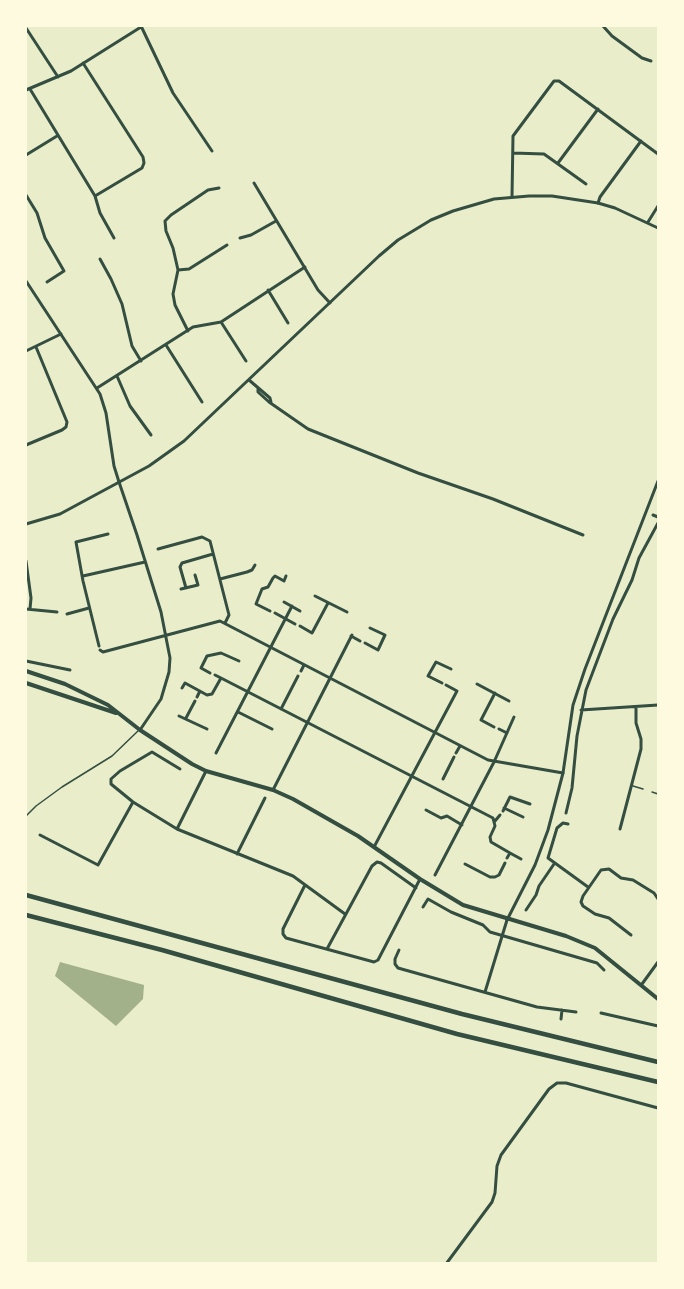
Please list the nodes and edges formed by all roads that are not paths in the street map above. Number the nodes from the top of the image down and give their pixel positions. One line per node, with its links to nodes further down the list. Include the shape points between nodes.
1 (141, 26): 5 (street); 8 (street)
2 (603, 26): 4 (street)
3 (26, 28): 6 (street)
4 (651, 61)
5 (83, 63): 6 (street); 22 (street, via 144,163 142,168)
6 (58, 77): 7 (street)
7 (28, 89): 11 (street)
8 (179, 102): 9 (street); 13 (street)
9 (174, 106)
10 (598, 109): 12 (street); 14 (street, via 554,81 513,136); 17 (street)
11 (57, 136): 16 (street); 22 (street)
12 (641, 141): 15 (street); 24 (street)
13 (212, 152)
14 (513, 153): 17 (street, via 544,154); 23 (street)
15 (658, 154)
16 (26, 155)
17 (558, 163): 19 (street)
18 (254, 183): 26 (street)
19 (586, 184)
20 (219, 188): 34 (street, via 208,190 167,217 165,231)
21 (26, 195): 36 (street, via 64,271)
22 (95, 196): 29 (street)
23 (512, 197): 24 (street, via 552,196); 38 (street, via 471,205 418,227 388,248)
24 (598, 203): 27 (street)
25 (658, 207): 27 (street)
26 (276, 221): 30 (street); 33 (street)
27 (648, 222): 28 (street)
28 (658, 228)
29 (114, 237)
30 (240, 238)
31 (227, 245): 34 (street, via 189,269)
32 (100, 260): 46 (street, via 122,304 132,346)
33 (305, 267): 37 (street); 38 (street)
34 (178, 270): 41 (street, via 173,294)
35 (26, 281): 42 (street)
36 (47, 282)
37 (268, 290): 39 (street); 40 (street)
38 (330, 303): 49 (street)
39 (221, 322): 41 (street); 47 (street)
40 (288, 322)
41 (188, 331): 43 (street)
42 (61, 334): 44 (street); 50 (street)
43 (166, 345): 46 (street); 51 (street)
44 (36, 347): 45 (street); 53 (street, via 67,422 66,428)
45 (26, 351)
46 (141, 361): 48 (street)
47 (246, 361)
48 (117, 376): 50 (street); 52 (street, via 130,406)
49 (249, 380): 54 (street, via 184,441); 61 (street, via 269,402 308,429)
50 (97, 388): 54 (street, via 106,413)
51 (202, 402)
52 (151, 435)
53 (26, 445)
54 (119, 482): 59 (street, via 60,514); 66 (street)
55 (658, 482): 136 (street, via 573,705)
56 (653, 515): 57 (street)
57 (658, 517)
58 (658, 523): 117 (street, via 613,619)
59 (26, 524)
60 (108, 534): 70 (street, via 76,542)
61 (583, 535)
62 (158, 549): 63 (street, via 202,537 210,541)
63 (213, 554): 64 (street); 72 (street)
64 (191, 560): 68 (street); 69 (street, via 180,567 183,589 198,585)
65 (26, 561): 79 (street)
66 (146, 562): 70 (street); 89 (street)
67 (255, 565): 72 (street, via 252,570)
68 (192, 566)
69 (195, 575)
70 (83, 576): 77 (street)
71 (286, 576): 80 (street, via 284,581 275,576 262,590 256,604)
72 (220, 579): 87 (street, via 229,615)
73 (315, 596): 75 (street)
74 (284, 602): 76 (street)
75 (328, 603): 83 (street); 86 (street, via 312,633)
76 (292, 606): 81 (street); 86 (street)
77 (89, 608): 85 (street); 89 (street, via 104,652)
78 (26, 609): 79 (street)
79 (30, 609): 82 (street)
80 (270, 611)
81 (300, 611)
82 (57, 612)
83 (347, 612)
84 (275, 613): 86 (street)
85 (67, 614)
86 (285, 619): 92 (street)
87 (225, 623): 89 (street); 92 (street)
88 (370, 628): 91 (street, via 386,635 378,650)
89 (167, 635): 128 (street, via 170,658 166,686)
90 (360, 641): 105 (street, via 352,636)
91 (365, 643)
92 (271, 647): 95 (street); 111 (street)
93 (26, 661): 97 (street)
94 (239, 661): 100 (street, via 221,653 207,656 201,668)
95 (304, 665): 99 (street); 105 (street)
96 (451, 669): 129 (street, via 435,662 428,676 457,691)
97 (70, 670)
98 (26, 671): 103 (main road)
99 (301, 671)
100 (210, 673)
101 (215, 675): 104 (street)
102 (298, 676): 116 (street)
103 (45, 677): 108 (main road); 119 (main road, via 88,694)
104 (221, 678): 110 (street, via 212,694); 111 (street)
105 (330, 678): 123 (street); 129 (street)
106 (26, 683): 108 (main road)
107 (477, 684): 112 (street)
108 (42, 688): 119 (main road)
109 (182, 688): 110 (street, via 185,683)
110 (200, 691): 122 (street)
111 (248, 692): 116 (street); 118 (street)
112 (495, 693): 113 (street); 124 (street, via 481,720)
113 (509, 700)
114 (658, 705): 115 (street)
115 (636, 707): 117 (street); 140 (street, via 642,743)
116 (281, 709): 123 (street)
117 (581, 710): 151 (street)
118 (238, 712): 126 (street); 132 (street)
119 (120, 715): 128 (main road)
120 (179, 716): 122 (street)
121 (514, 717): 130 (street)
122 (186, 719): 125 (street)
123 (307, 722): 137 (street); 143 (street)
124 (494, 727)
125 (207, 729)
126 (272, 729)
127 (499, 729): 130 (street)
128 (140, 730): 135 (main road); 155 (lane, via 112,756 62,787)
129 (435, 733): 131 (street); 137 (street)
130 (507, 733): 133 (street)
131 (460, 746): 133 (street); 138 (street)
132 (216, 753)
133 (494, 762): 136 (street); 149 (street)
134 (180, 769): 147 (street, via 153,752 120,771 111,784)
135 (206, 771): 143 (main road); 160 (street)
136 (563, 773): 182 (street, via 535,865)
137 (411, 777): 141 (street); 163 (street)
138 (443, 779)
139 (440, 784): 141 (street)
140 (632, 786): 142 (lane); 161 (street)
141 (438, 789): 149 (street)
142 (643, 789)
143 (273, 790): 163 (main road)
144 (652, 792): 145 (lane)
145 (658, 794)
146 (265, 798): 165 (street)
147 (133, 801): 160 (street); 162 (street, via 98,865)
148 (530, 804): 156 (street, via 510,797 503,809)
149 (471, 807): 157 (street); 159 (street)
150 (561, 807): 151 (street)
151 (567, 808): 153 (street)
152 (426, 810): 159 (street)
153 (566, 813)
154 (500, 815): 157 (street)
155 (26, 816)
156 (523, 817)
157 (495, 821): 164 (street, via 491,842)
158 (568, 824): 170 (street, via 557,828 548,856)
159 (462, 825): 171 (street)
160 (177, 829): 165 (street)
161 (620, 829)
162 (40, 835)
163 (374, 847): 172 (main road)
164 (510, 853): 166 (street); 167 (street)
165 (237, 854): 173 (street, via 293,876)
166 (507, 858)
167 (521, 859)
168 (505, 863): 169 (street, via 495,877)
169 (465, 864)
170 (554, 864): 175 (street); 179 (street)
171 (435, 875)
172 (420, 879): 174 (street); 182 (main road, via 463,905)
173 (305, 885): 180 (street); 185 (street, via 283,934)
174 (416, 888): 180 (street, via 377,862); 185 (street, via 378,960)
175 (589, 888): 177 (street, via 604,868 633,880); 183 (street, via 582,896 583,906 609,918)
176 (26, 895): 197 (highway, via 450,1011)
177 (658, 899)
178 (423, 907): 184 (street, via 428,898)
179 (526, 909)
180 (345, 914): 185 (street)
181 (26, 915): 198 (highway, via 457,1034)
182 (507, 920): 184 (street); 189 (main road, via 581,941)
183 (631, 935)
184 (501, 936): 188 (street, via 597,963); 190 (street)
185 (327, 949)
186 (399, 950): 190 (street, via 395,964 398,968)
187 (658, 962): 189 (street)
188 (604, 970)
189 (642, 984): 191 (main road)
190 (485, 992): 192 (street)
191 (658, 999)
192 (562, 1010): 193 (street); 195 (street)
193 (576, 1012)
194 (602, 1013): 196 (street)
195 (561, 1019)
196 (658, 1026)
197 (658, 1062)
198 (658, 1082)
199 (658, 1108): 200 (street, via 557,1083 501,1155 492,1202)
200 (446, 1263)

